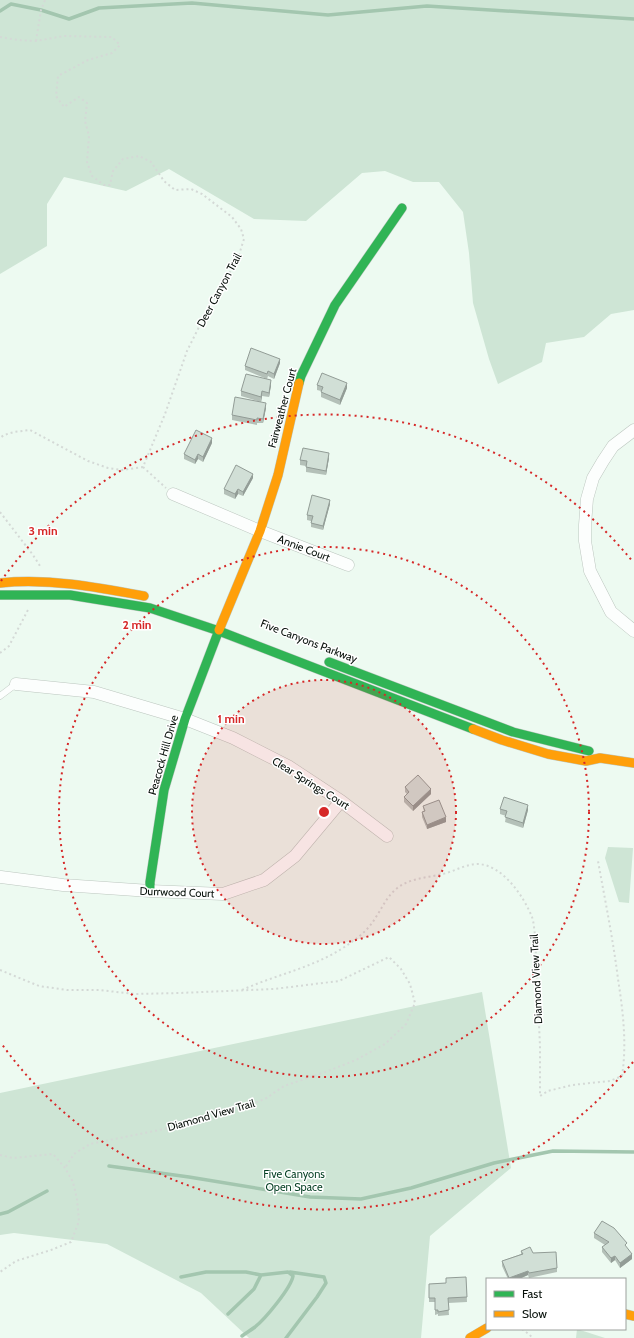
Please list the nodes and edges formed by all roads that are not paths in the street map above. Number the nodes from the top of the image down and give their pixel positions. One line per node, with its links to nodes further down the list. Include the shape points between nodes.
1 (402, 208): 4 (main road, Fairweather Court, via 335,305 301,376 278,475)
2 (634, 430): 10 (street, via 613,446 593,478 587,499 585,525 590,571 611,612)
3 (172, 494): 4 (street, Annie Court)
4 (260, 531): 5 (street, Annie Court); 9 (main road, Fairweather Court)
5 (348, 565)
6 (0, 583): 8 (main road, via 68,583)
7 (0, 595): 9 (main road, Five Canyons Parkway, via 70,595 150,608)
8 (155, 599)
9 (219, 630): 14 (main road, Peacock Hill Drive); 15 (main road, Five Canyons Parkway, via 502,740 548,754 586,761)
10 (634, 631)
11 (324, 660): 15 (main road, Five Canyons Parkway, via 513,732 589,750)
12 (16, 684): 13 (lane); 14 (street, Clear Springs Court, via 94,692)
13 (0, 696)
14 (185, 719): 17 (street, Clear Springs Court, via 233,738 288,766); 20 (main road, Peacock Hill Drive, via 164,790)
15 (600, 758): 16 (main road, Five Canyons Parkway)
16 (634, 763)
17 (341, 801): 18 (street, Clear Springs Court); 20 (street, Durrwood Court, via 295,856 264,880 223,894)
18 (387, 836)
19 (1, 877): 20 (street, Durrwood Court)
20 (150, 891)
21 (486, 1329): 22 (main road)
22 (470, 1338)

